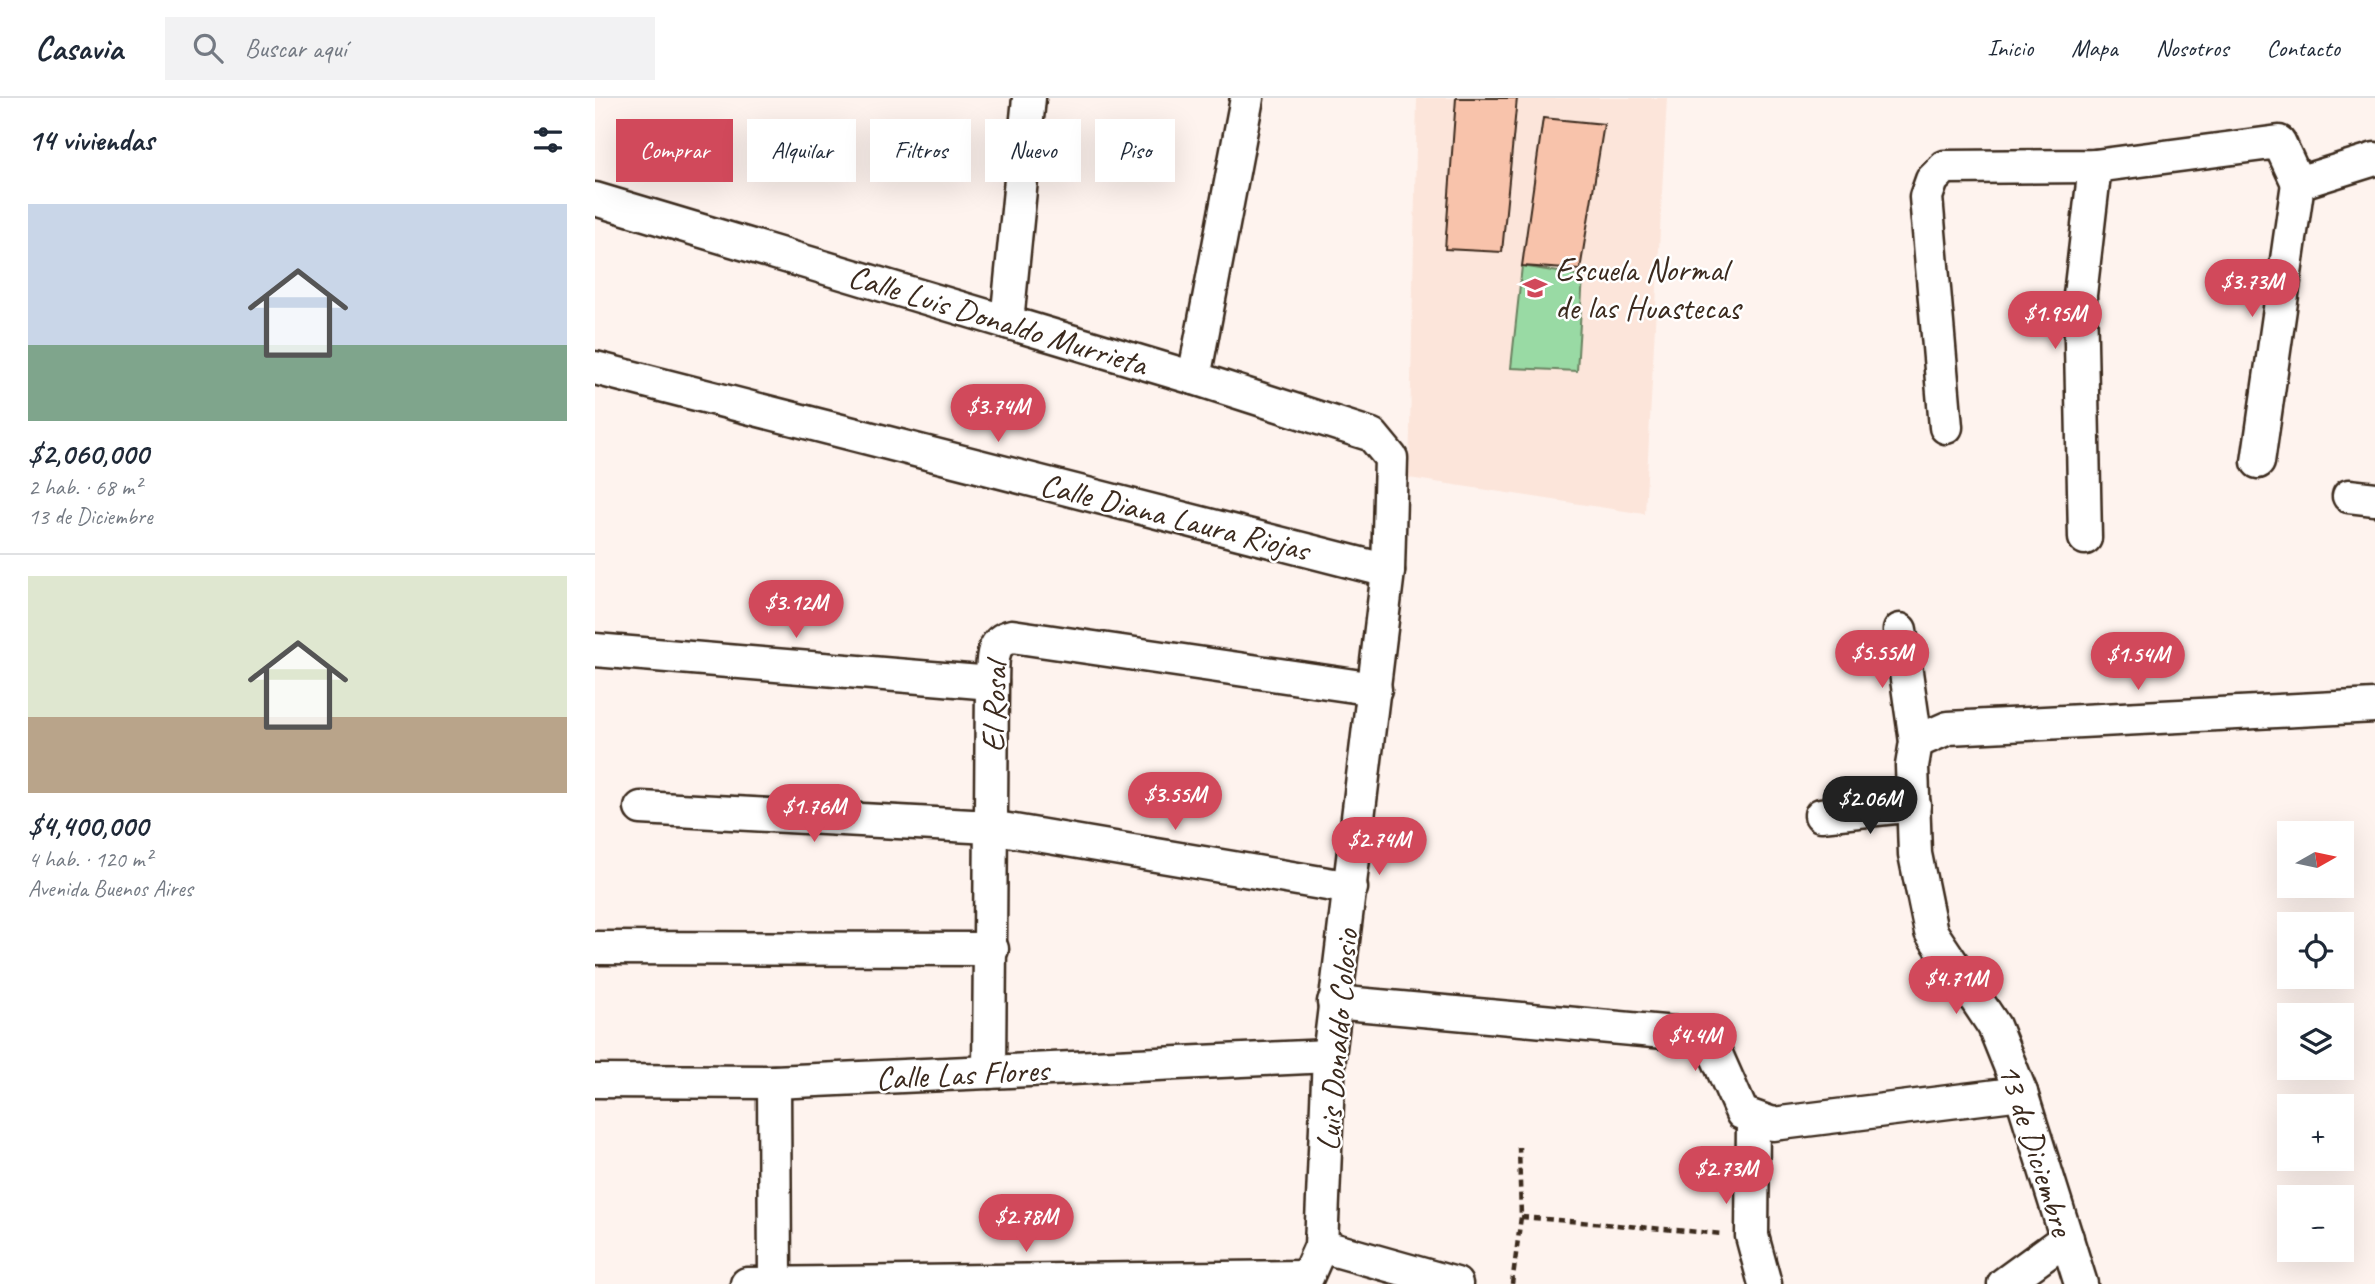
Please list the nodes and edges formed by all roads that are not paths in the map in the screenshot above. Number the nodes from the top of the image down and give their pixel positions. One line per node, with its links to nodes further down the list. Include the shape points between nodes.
1 (1029, 98): 7 (street)
2 (1247, 98): 9 (street)
3 (2375, 159): 5 (street)
4 (2095, 166): 5 (street, via 2279,142); 10 (street, via 1945,167 1933,180 1926,197); 13 (street, via 2080,295)
5 (2298, 183): 12 (street)
6 (595, 199): 7 (street, Calle Luis Donaldo Murrieta)
7 (1007, 322): 9 (street, Calle Luis Donaldo Murrieta)
8 (595, 368): 14 (street, Calle Diana Laura Riojas)
9 (1194, 378): 11 (street, Calle Luis Donaldo Murrieta, via 1372,435)
10 (1946, 427)
11 (1391, 458): 14 (street, Luis Donaldo Colosio)
12 (2258, 462)
13 (2085, 538)
14 (1388, 571): 18 (street, Luis Donaldo Colosio)
15 (1899, 630): 20 (street, 13 de Diciembre)
16 (595, 650): 17 (street)
17 (992, 683): 18 (street, El Rosal, via 995,646 1001,638 1012,636); 24 (street, El Rosal)
18 (1375, 689): 25 (street, Luis Donaldo Colosio)
19 (2375, 706): 20 (street, via 1948,728)
20 (1916, 742): 21 (street, 13 de Diciembre)
21 (1914, 805): 23 (street); 33 (street, 13 de Diciembre, via 1915,855 1931,932 1994,1026)
22 (641, 808): 24 (street)
23 (1821, 815)
24 (990, 827): 25 (street); 27 (street, El Rosal)
25 (1351, 888): 28 (street, Luis Donaldo Colosio)
26 (595, 948): 27 (street)
27 (992, 949): 30 (street, El Rosal)
28 (1334, 1002): 29 (street, Luis Donaldo Colosio); 34 (street, via 1708,1036 1742,1113)
29 (1329, 1056): 30 (street, Calle Las Flores); 36 (street, Luis Donaldo Colosio)
30 (989, 1072): 32 (street, Calle Las Flores)
31 (595, 1080): 32 (street, Calle Las Flores)
32 (774, 1082): 38 (street)
33 (2021, 1093): 34 (street, via 1773,1124); 35 (street, 13 de Diciembre)
34 (1753, 1120): 41 (street, via 1752,1236)
35 (2067, 1238): 42 (street); 43 (street, 13 de Diciembre)
36 (1321, 1245): 37 (street, Luis Donaldo Colosio); 40 (street)
37 (1305, 1281): 38 (street)
38 (775, 1283): 39 (street)
39 (747, 1284)
40 (1456, 1284)
41 (1765, 1284)
42 (2004, 1284)
43 (2081, 1284)

